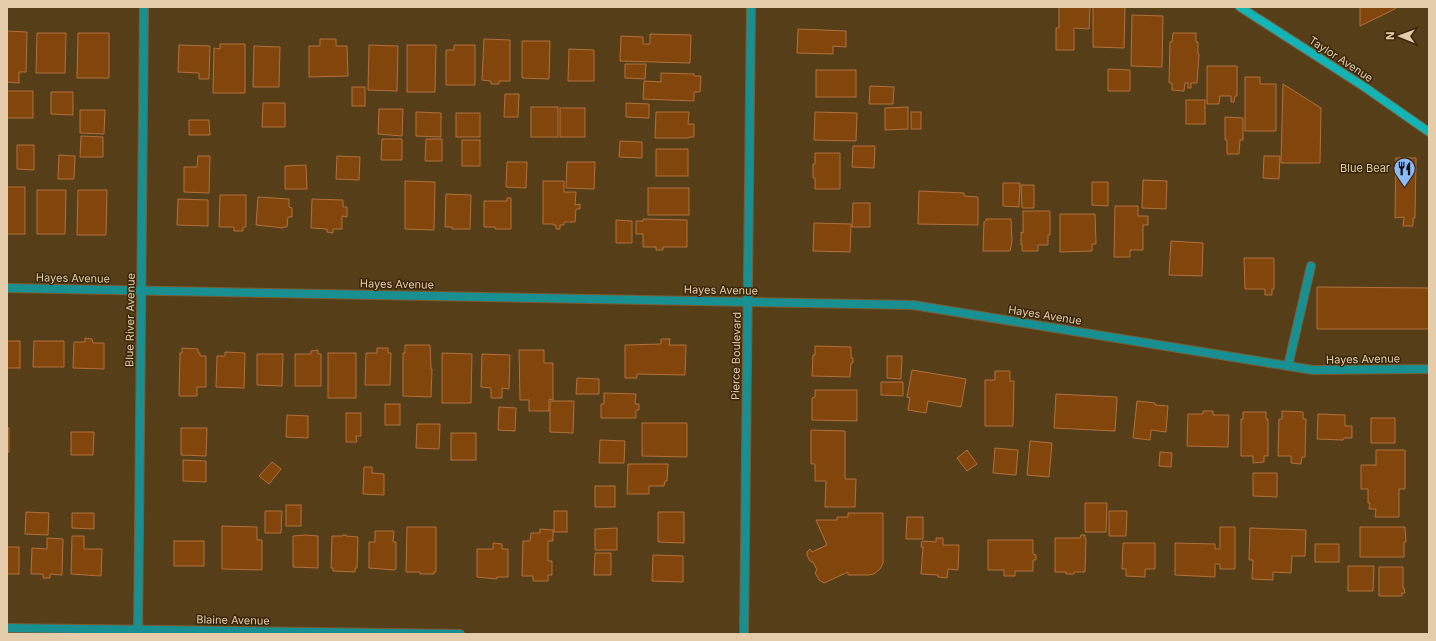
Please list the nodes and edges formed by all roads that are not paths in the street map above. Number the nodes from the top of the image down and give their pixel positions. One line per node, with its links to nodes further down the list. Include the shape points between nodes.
1 (144, 7): 7 (street, Blue River Avenue)
2 (751, 7): 8 (street, Pierce Boulevard)
3 (1240, 7): 4 (street, Taylor Avenue)
4 (1429, 132)
5 (1311, 266): 9 (street)
6 (7, 288): 7 (street, Hayes Avenue)
7 (142, 290): 8 (street, Hayes Avenue); 12 (street, Blue River Avenue)
8 (748, 301): 9 (street, Hayes Avenue, via 913,305); 14 (street, Pierce Boulevard)
9 (1288, 366): 10 (street, Hayes Avenue, via 1313,370)
10 (1429, 369)
11 (7, 628): 12 (street, Blaine Avenue)
12 (138, 632): 13 (street, Blaine Avenue)
13 (460, 634)
14 (744, 634)

